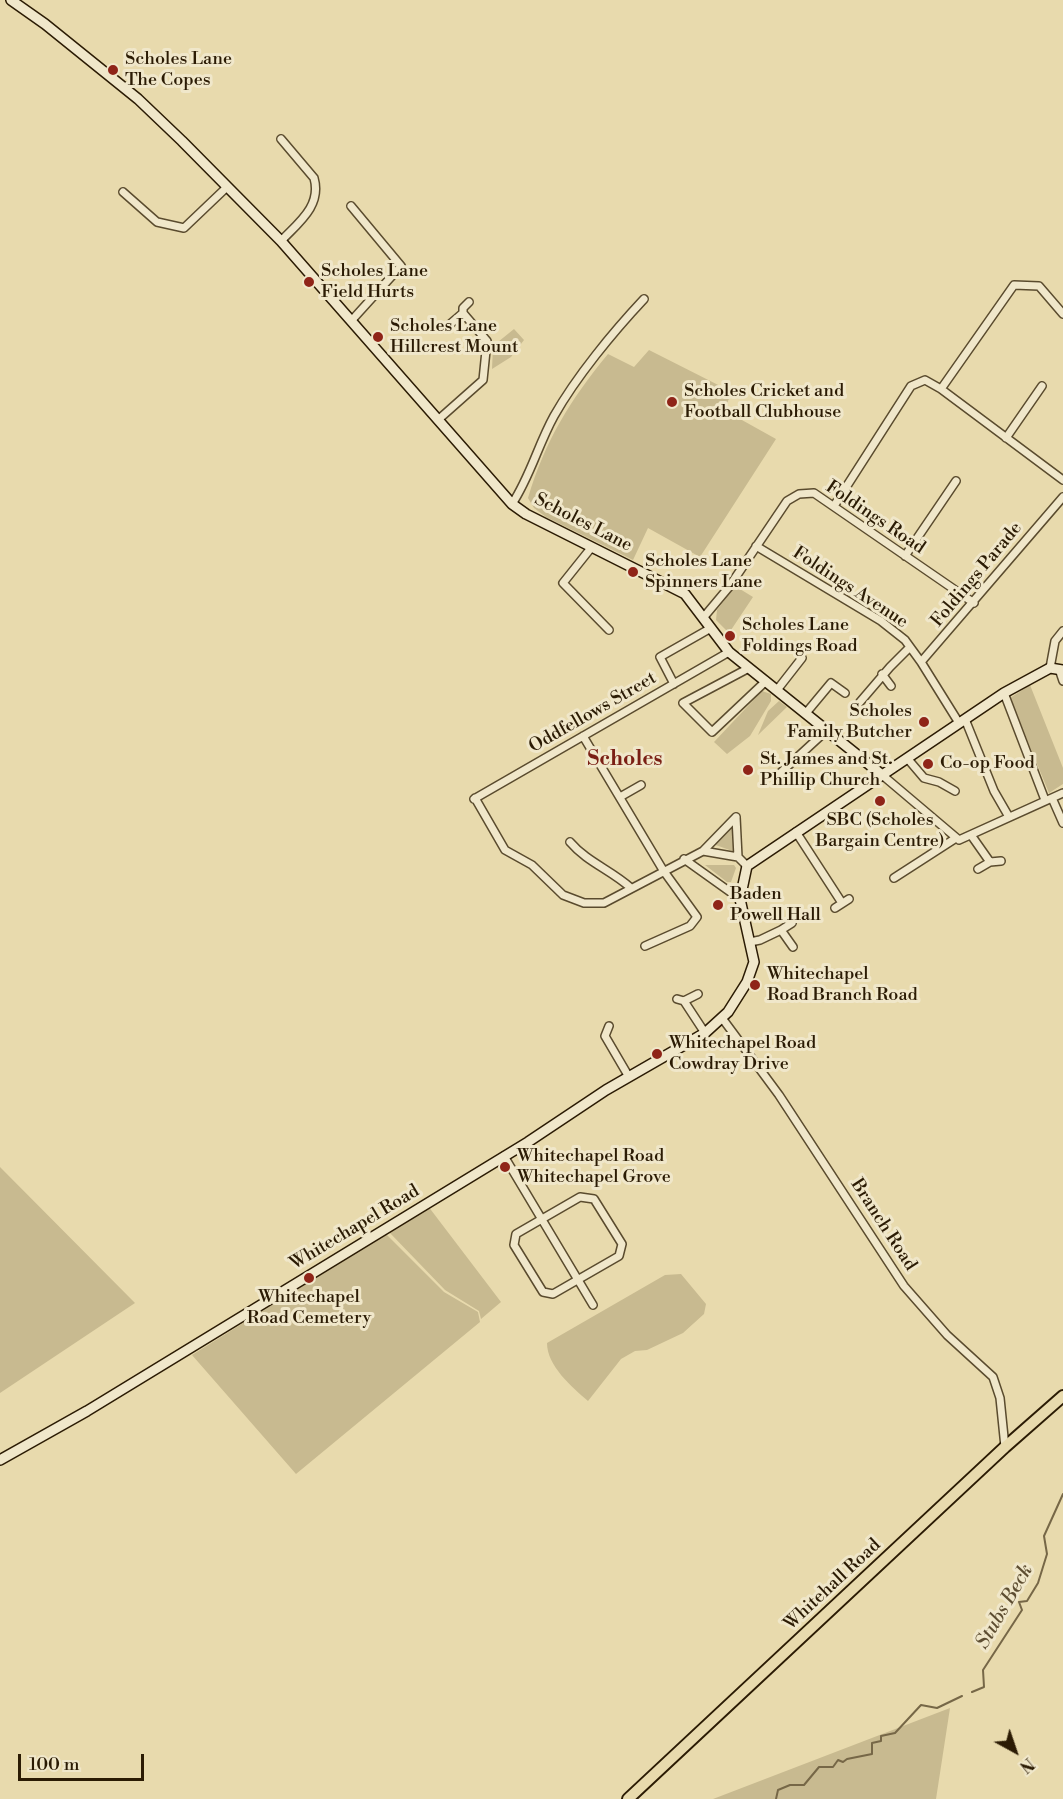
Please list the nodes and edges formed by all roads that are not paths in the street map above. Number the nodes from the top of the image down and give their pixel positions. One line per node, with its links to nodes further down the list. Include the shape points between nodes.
1 (11, 0): 3 (main road, Scholes Lane, via 138,99)
2 (281, 139): 6 (street, via 316,184 313,206)
3 (227, 187): 4 (street, via 184,228 157,222); 6 (main road, Scholes Lane)
4 (123, 192)
5 (351, 206): 11 (street, via 401,266)
6 (281, 241): 11 (main road, Scholes Lane)
7 (644, 299): 20 (street, via 618,327 554,416 524,487)
8 (470, 303): 9 (street)
9 (463, 313): 12 (street); 15 (street, via 487,341 483,380)
10 (1063, 314): 14 (street, via 1039,286 1014,285)
11 (352, 320): 15 (main road, Scholes Lane)
12 (449, 325)
13 (1042, 386): 16 (street)
14 (941, 389): 16 (street); 21 (street, via 925,380 911,386)
15 (439, 419): 20 (main road, Scholes Lane)
16 (1006, 438): 17 (street)
17 (1063, 480)
18 (956, 481): 26 (street)
19 (1063, 497): 22 (street, Foldings Parade)
20 (512, 504): 25 (main road, Scholes Lane)
21 (834, 507): 24 (street, Foldings Road, via 814,493 799,494 787,501); 26 (street, Foldings Road)
22 (1055, 507): 23 (street); 27 (street, Foldings Parade)
23 (1063, 514)
24 (756, 546): 28 (street, Foldings Road); 32 (street, Foldings Avenue, via 881,621)
25 (591, 548): 28 (main road, Scholes Lane, via 685,594); 30 (street, via 564,583)
26 (905, 556): 27 (street, Foldings Road)
27 (974, 603): 35 (street, Foldings Parade)
28 (703, 618): 29 (main road, Scholes Lane)
29 (711, 628): 33 (main road, Scholes Lane); 41 (street, via 660,657)
30 (609, 630)
31 (1063, 631): 37 (street, via 1055,641)
32 (910, 647): 35 (street, Foldings Avenue); 38 (street)
33 (729, 651): 36 (main road, Scholes Lane); 41 (street, Oddfellows Street)
34 (802, 658): 43 (street)
35 (921, 662): 48 (street, Foldings Avenue)
36 (749, 668): 39 (main road, Scholes Lane); 39 (street, via 683,703 712,732)
37 (1057, 669): 40 (street); 45 (main road)
38 (882, 674): 42 (street); 46 (street)
39 (766, 681): 43 (main road, Scholes Lane)
40 (1063, 681)
41 (674, 684): 50 (street, Oddfellows Street)
42 (891, 686)
43 (777, 690): 47 (main road, Scholes Lane)
44 (845, 693): 47 (street, via 831,683)
45 (1004, 693): 48 (main road); 58 (street)
46 (860, 702)
47 (806, 713): 49 (main road, Scholes Lane)
48 (962, 721): 51 (main road); 59 (street, Foldings Avenue)
49 (827, 730): 52 (main road, Scholes Lane); 53 (street)
50 (583, 736): 57 (street); 74 (street, Oddfellows Street, via 473,800 505,850 532,865 563,895 584,903 604,903)
51 (907, 758): 52 (main road); 55 (street, via 924,778)
52 (881, 774): 61 (main road); 63 (street)
53 (777, 776)
54 (641, 785): 57 (street)
55 (955, 791)
56 (1063, 792): 58 (street)
57 (620, 797): 72 (street)
58 (1049, 799): 59 (street); 60 (street)
59 (1009, 817): 62 (street)
60 (1063, 823)
61 (796, 832): 70 (main road); 77 (street)
62 (971, 835): 63 (street); 69 (street)
63 (956, 838): 73 (street)
64 (570, 842): 74 (street, via 581,855)
65 (703, 852): 66 (street); 66 (street, via 736,817); 67 (street)
66 (738, 857): 70 (street)
67 (684, 859): 72 (street); 75 (street)
68 (1000, 861): 69 (street)
69 (990, 862): 71 (street)
70 (747, 866): 75 (main road)
71 (978, 869)
72 (663, 870): 74 (street); 82 (street, via 697,916 690,926)
73 (894, 879)
74 (631, 888)
75 (740, 899): 81 (main road, Whitechapel Road)
76 (849, 899): 77 (street)
77 (842, 903): 78 (street)
78 (835, 908)
79 (792, 923): 80 (street)
80 (781, 930): 81 (street); 83 (street)
81 (750, 942): 85 (main road, Whitechapel Road, via 754,954 752,970)
82 (645, 946)
83 (793, 947)
84 (698, 994): 87 (street, via 681,1000)
85 (722, 1018): 87 (main road, Whitechapel Road); 94 (street, Branch Road, via 786,1105 904,1286 947,1335 993,1377 1000,1398)
86 (609, 1026): 88 (street, via 605,1036)
87 (705, 1033): 88 (main road, Whitechapel Road)
88 (629, 1077): 89 (main road, Whitechapel Road)
89 (504, 1156): 90 (street); 95 (main road, Whitechapel Road)
90 (542, 1219): 91 (street); 91 (street, via 516,1234 514,1245 543,1292 553,1294); 91 (street, via 580,1197 594,1198 622,1244 619,1256)
91 (578, 1280): 92 (street)
92 (593, 1305)
93 (1063, 1396): 94 (highway, Whitehall Road)
94 (1005, 1447): 96 (highway, Whitehall Road)
95 (0, 1460)
96 (628, 1799)

